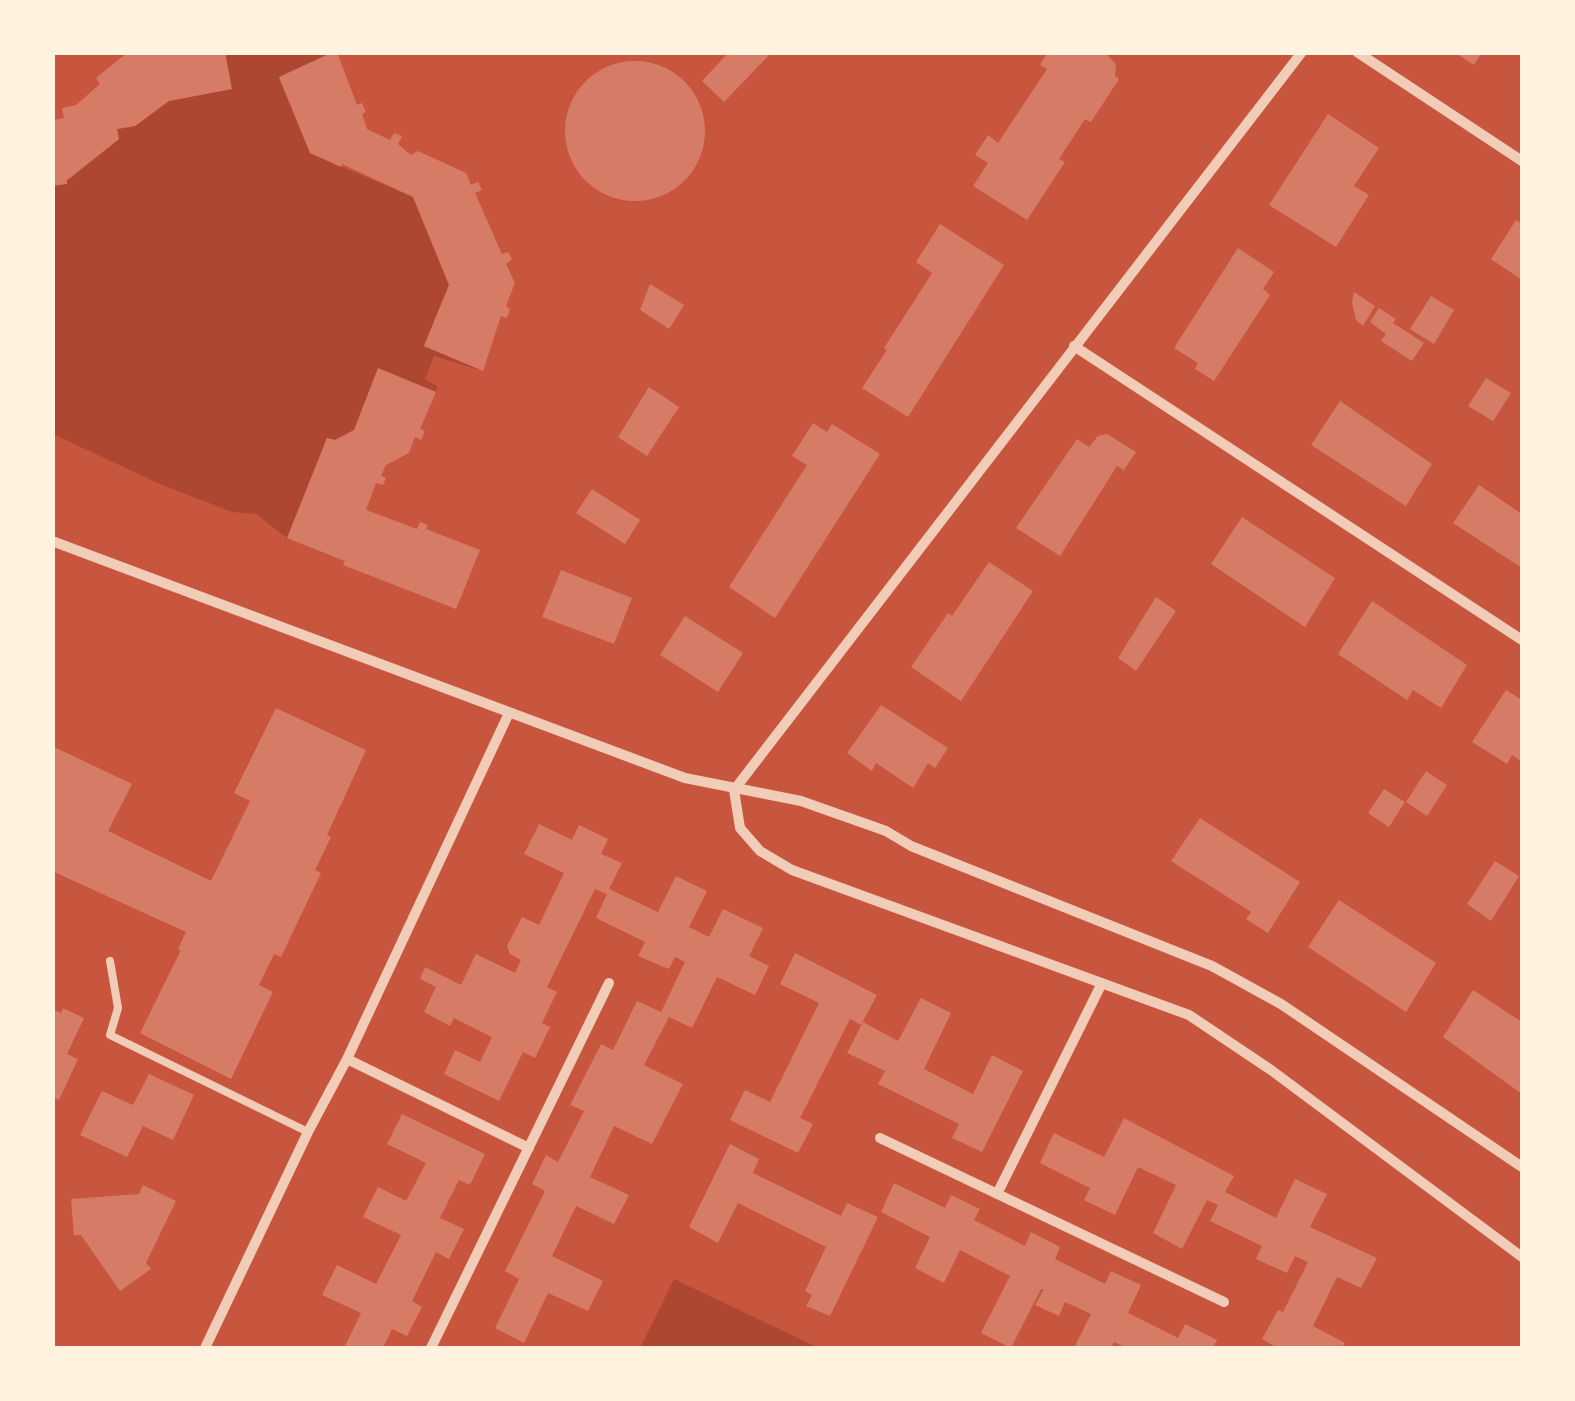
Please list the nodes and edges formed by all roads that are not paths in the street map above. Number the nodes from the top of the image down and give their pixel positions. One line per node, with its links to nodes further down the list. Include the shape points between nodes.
1 (1302, 52): 4 (street)
2 (1357, 52): 3 (street)
3 (1522, 161)
4 (1074, 346): 6 (street); 8 (street)
5 (52, 542): 7 (street)
6 (1522, 640)
7 (510, 713): 8 (street); 12 (street)
8 (734, 790): 11 (street, via 740,828 760,851 792,870); 16 (street, via 801,800 886,831 1212,966 1282,1004)
9 (110, 960): 13 (lane, via 118,1008 110,1035)
10 (609, 983): 15 (street)
11 (1102, 983): 17 (street); 18 (street, via 1189,1015)
12 (347, 1059): 13 (street); 15 (street)
13 (308, 1132): 20 (street)
14 (880, 1138): 17 (street)
15 (529, 1148): 21 (street)
16 (1522, 1167)
17 (997, 1194): 19 (street)
18 (1522, 1257)
19 (1224, 1302)
20 (205, 1348)
21 (431, 1348)

